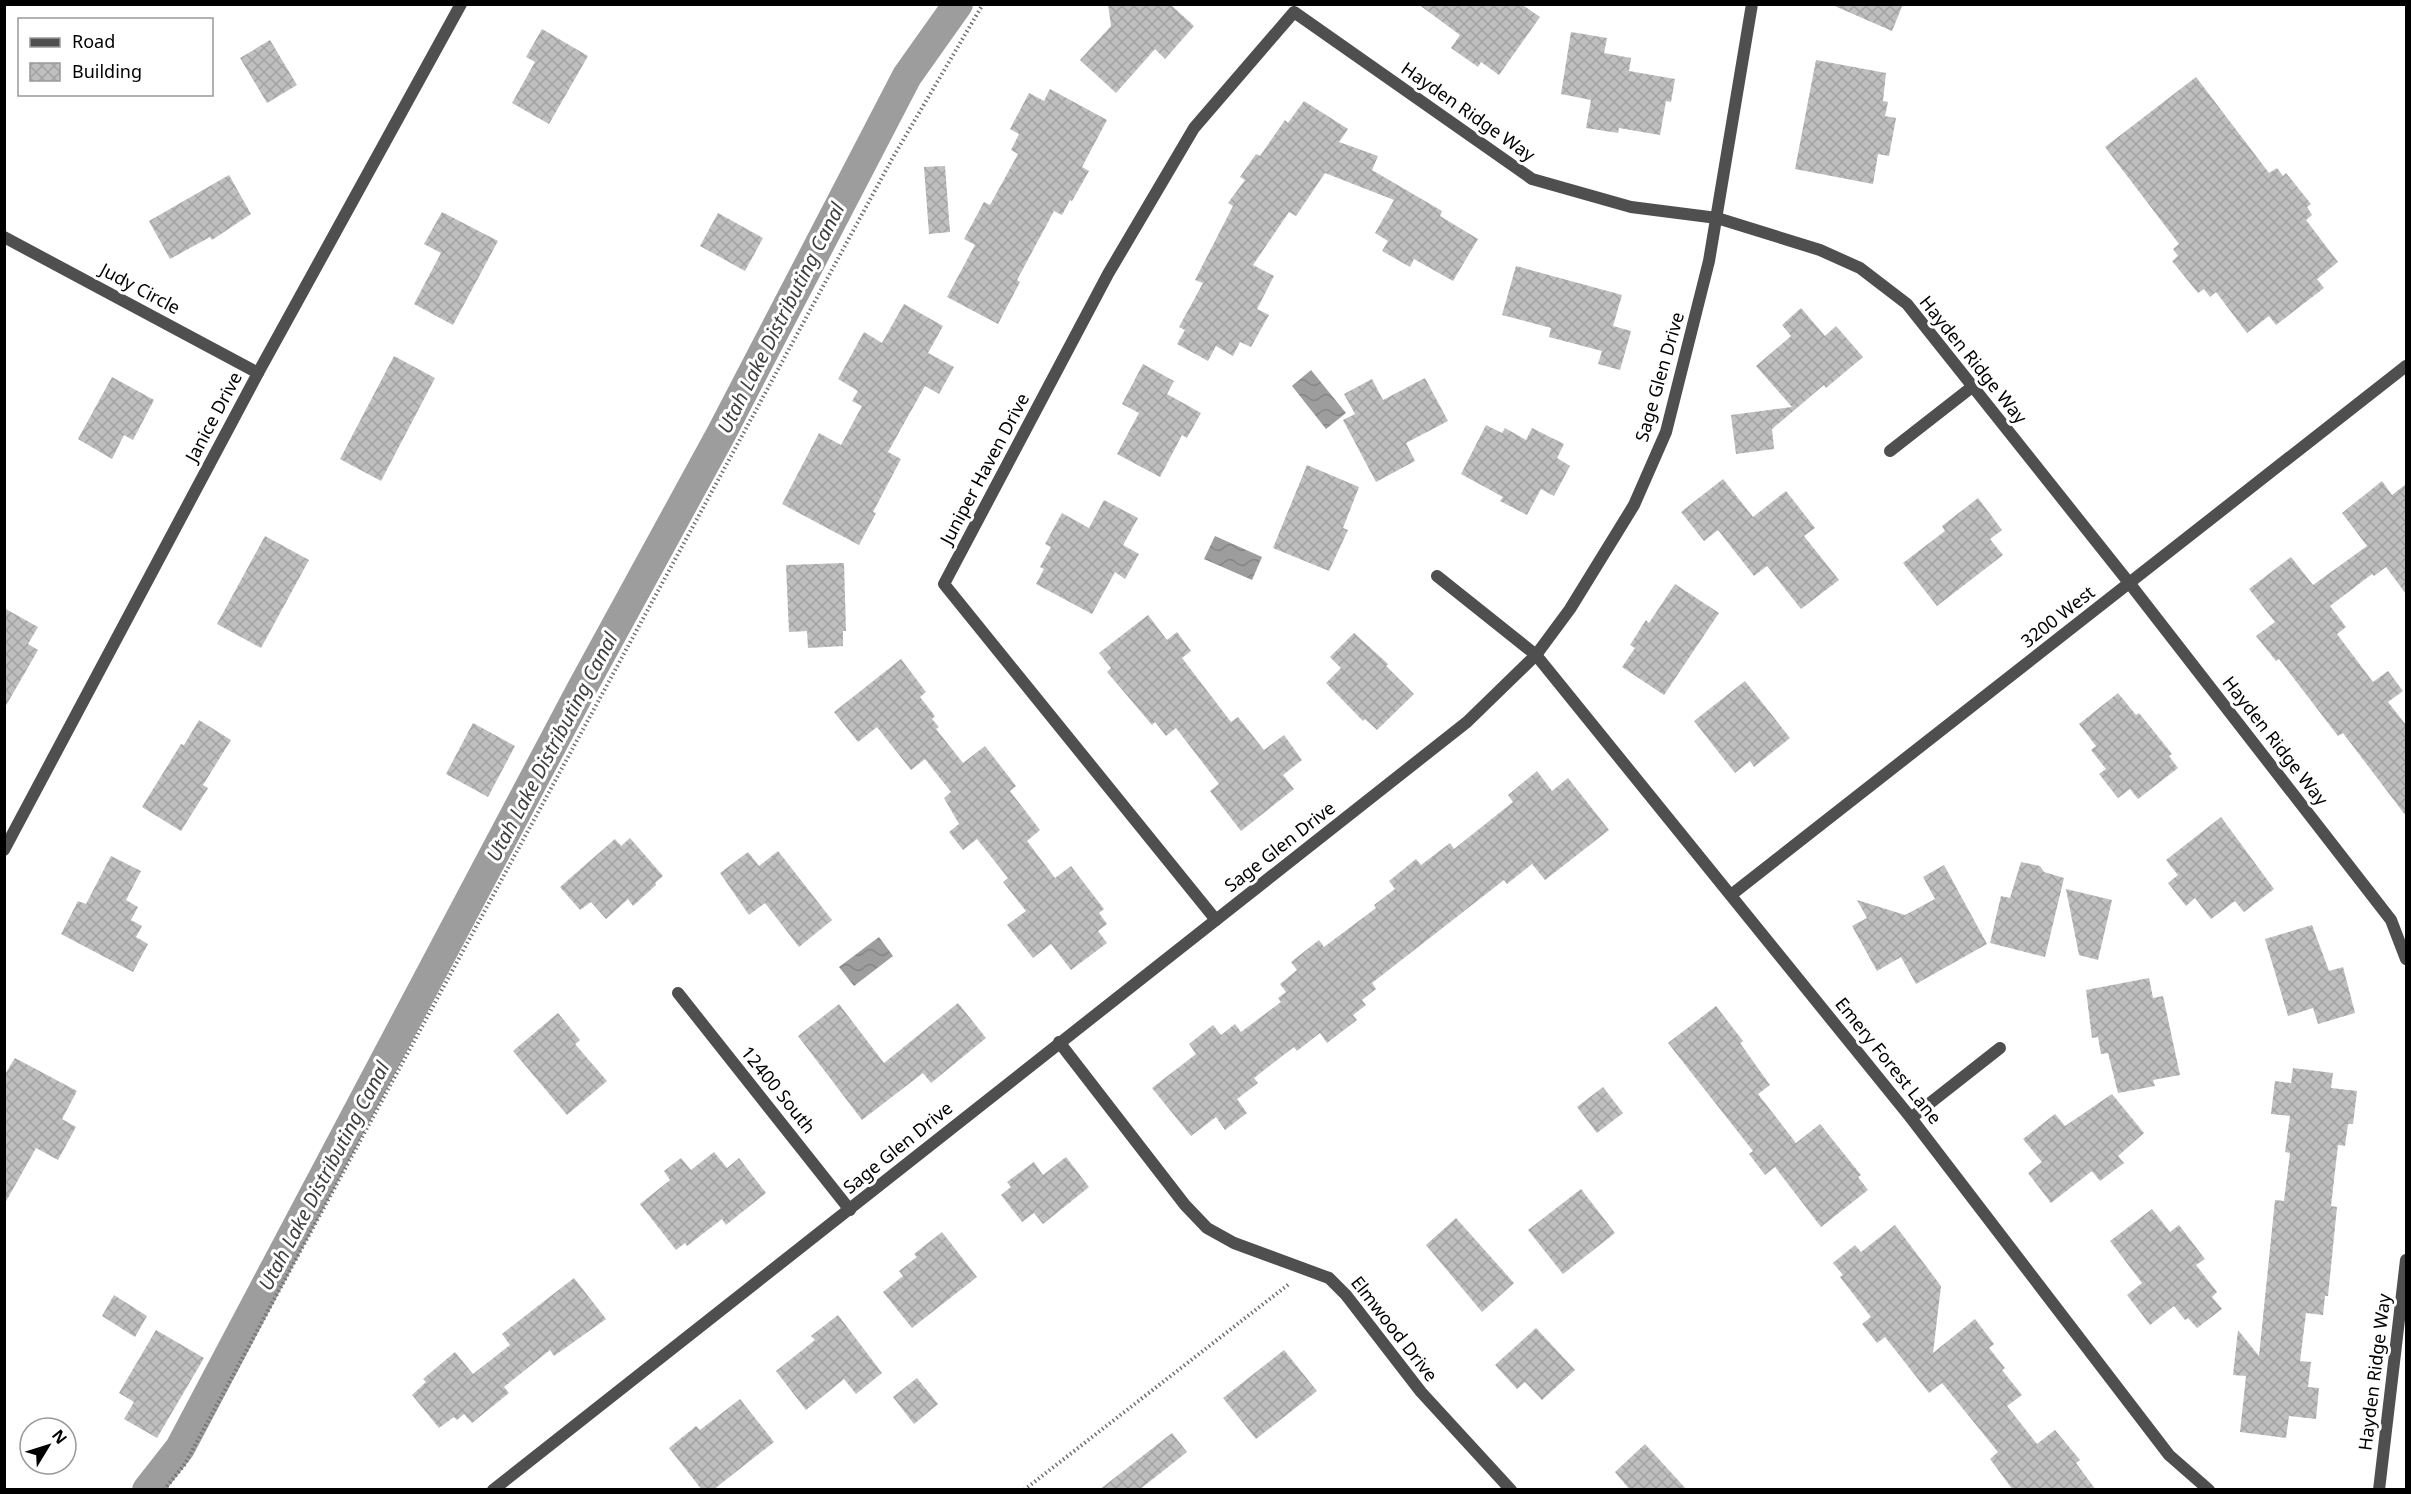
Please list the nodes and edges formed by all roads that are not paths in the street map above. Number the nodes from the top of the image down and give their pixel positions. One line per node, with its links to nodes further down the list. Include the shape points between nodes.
1 (461, 4): 7 (street, Janice Drive)
2 (1752, 4): 4 (street, Sage Glen Drive)
3 (1294, 12): 4 (street, Hayden Ridge Way, via 1532,179 1631,207); 15 (street, Juniper Haven Drive, via 1194,128 1108,274 944,584)
4 (1717, 218): 8 (street, Hayden Ridge Way, via 1820,250 1860,268 1907,304); 12 (street, Sage Glen Drive, via 1699,308 1666,432 1634,505 1570,609)
5 (4, 237): 7 (street, Judy Circle)
6 (2406, 366): 11 (street, 3200 West)
7 (258, 373): 13 (street, Janice Drive)
8 (1972, 387): 9 (street); 11 (street, Hayden Ridge Way)
9 (1890, 451)
10 (1437, 576): 12 (street, Emery Forest Lane)
11 (2130, 584): 14 (street, 3200 West); 16 (street, Hayden Ridge Way, via 2391,920)
12 (1536, 655): 14 (street, Emery Forest Lane); 15 (street, Sage Glen Drive, via 1467,722)
13 (4, 850)
14 (1731, 894): 20 (street, Emery Forest Lane)
15 (1216, 920): 18 (street, Sage Glen Drive)
16 (2406, 959)
17 (678, 993): 21 (street, 12400 South)
18 (1059, 1042): 21 (street, Sage Glen Drive); 24 (street, Elmwood Drive, via 1207,1228 1234,1244 1329,1278 1421,1392)
19 (2000, 1048): 20 (street)
20 (1911, 1119): 25 (street, Emery Forest Lane, via 2169,1455)
21 (850, 1210): 23 (street, Sage Glen Drive)
22 (2406, 1260): 26 (street, Hayden Ridge Way)
23 (493, 1490)
24 (1511, 1490)
25 (2210, 1490)
26 (2379, 1490)

